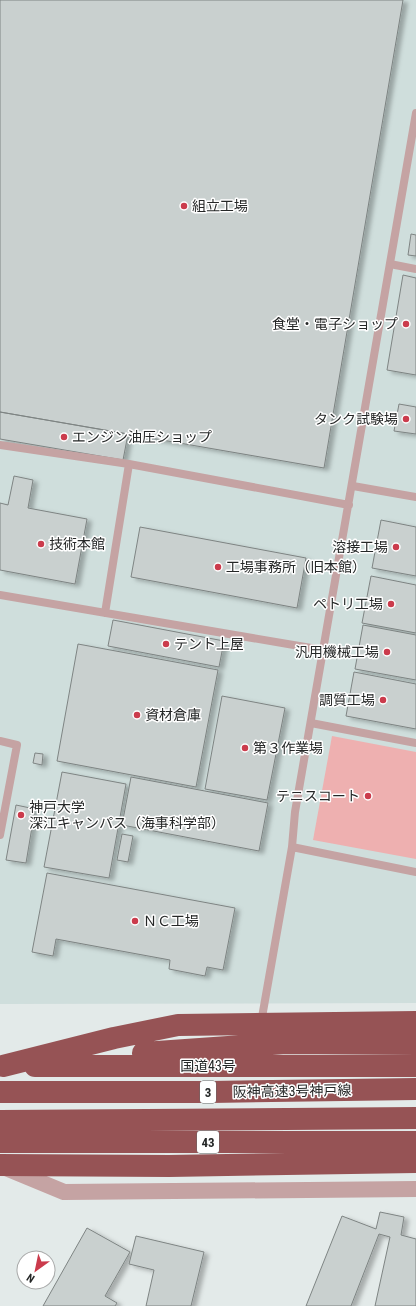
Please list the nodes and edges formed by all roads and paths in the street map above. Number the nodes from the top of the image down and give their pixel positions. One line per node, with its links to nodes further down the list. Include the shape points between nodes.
1 (416, 113): 2 (lane)
2 (390, 264): 3 (lane); 6 (lane)
3 (416, 269)
4 (0, 445): 5 (lane)
5 (129, 464): 8 (lane); 10 (lane)
6 (353, 486): 7 (lane); 8 (lane)
7 (416, 497)
8 (349, 505): 11 (lane)
9 (0, 595): 10 (lane)
10 (105, 612): 11 (lane)
11 (323, 650): 12 (lane)
12 (311, 723): 14 (lane); 16 (lane, via 295,812)
13 (0, 742): 15 (lane, via 17,745)
14 (416, 743)
15 (0, 835)
16 (292, 847): 17 (lane); 19 (lane)
17 (416, 872)
18 (416, 1022): 19 (highway)
19 (260, 1023): 21 (highway, via 178,1024)
20 (416, 1044): 21 (highway, via 286,1043 122,1054)
21 (1, 1066): 22 (highway, 国道43号)
22 (416, 1066)
23 (416, 1089): 24 (highway, 阪神高速3号神戸線 / 3)
24 (0, 1092)
25 (416, 1118): 26 (highway, 阪神高速3号神戸線 / 3)
26 (0, 1121)
27 (0, 1142): 28 (highway, 43)
28 (416, 1142)
29 (416, 1162): 30 (highway, via 169,1166)
30 (0, 1165): 31 (street, via 64,1192)
31 (416, 1189)

